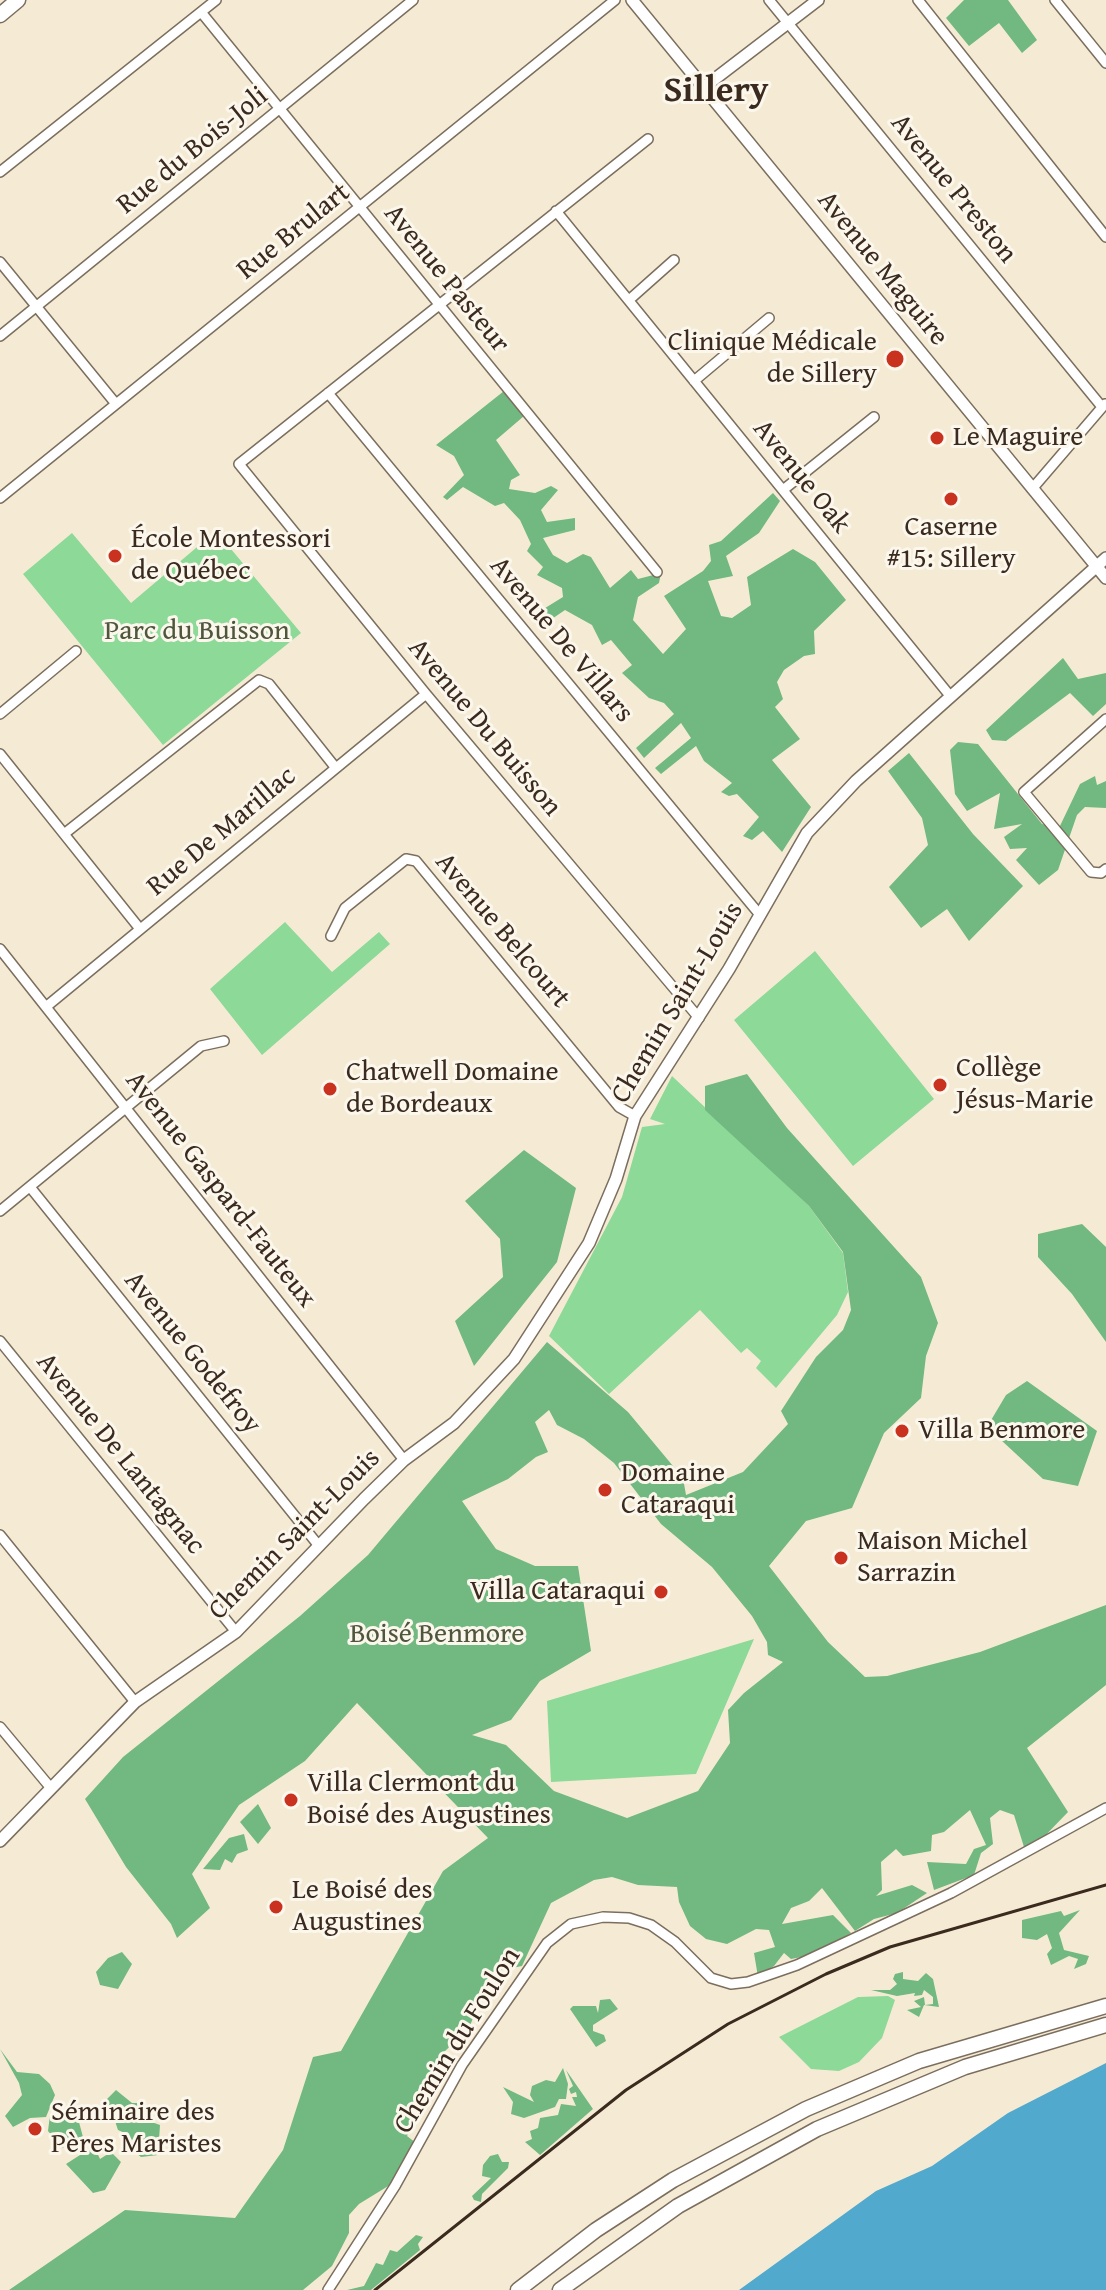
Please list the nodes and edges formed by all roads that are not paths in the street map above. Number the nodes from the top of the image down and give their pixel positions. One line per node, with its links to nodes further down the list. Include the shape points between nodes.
1 (18, 0): 11 (main road)
2 (216, 0): 10 (street)
3 (413, 0): 15 (street, Rue du Bois-Joli)
4 (615, 0): 18 (street, Rue Brulart)
5 (632, 0): 14 (street, Avenue Maguire)
6 (769, 0): 12 (street, Avenue Preston)
7 (818, 0): 12 (street)
8 (918, 0): 20 (street)
9 (1055, 0): 13 (street)
10 (201, 12): 15 (street, Avenue Pasteur); 17 (street)
11 (0, 15)
12 (789, 24): 14 (street); 31 (street, Avenue Preston)
13 (1106, 63)
14 (703, 88): 33 (street, Avenue Maguire)
15 (280, 109): 18 (street, Avenue Pasteur); 25 (street, Rue du Bois-Joli)
16 (648, 139): 19 (street)
17 (0, 172)
18 (359, 208): 24 (street, Avenue Pasteur); 30 (street, Rue Brulart)
19 (556, 211): 23 (street, Avenue Oak); 24 (street)
20 (1106, 237)
21 (674, 260): 23 (street)
22 (0, 262): 25 (street)
23 (629, 300): 28 (street, Avenue Oak)
24 (439, 304): 29 (street); 37 (street, Avenue Pasteur)
25 (36, 307): 27 (street, Rue du Bois-Joli); 30 (street)
26 (769, 318): 28 (street)
27 (0, 336)
28 (694, 381): 34 (street, Avenue Oak)
29 (328, 393): 40 (street, Avenue Du Buisson, via 239,464); 48 (street, Avenue De Villars)
30 (116, 404): 35 (street, Rue Brulart)
31 (1104, 405): 33 (street)
32 (874, 417): 34 (street)
33 (1032, 489): 36 (street, Avenue Maguire)
34 (783, 490): 41 (street, Avenue Oak)
35 (0, 498)
36 (1102, 562): 38 (street, Avenue Maguire); 41 (street, Chemin Saint-Louis)
37 (657, 572)
38 (1106, 578)
39 (76, 651): 42 (street)
40 (426, 694): 45 (street, Rue De Marillac); 53 (street, Avenue Du Buisson)
41 (951, 697): 48 (street, Chemin Saint-Louis, via 826,810)
42 (0, 714)
43 (1106, 719): 47 (street, via 1024,792 1091,872)
44 (0, 754): 46 (street)
45 (335, 767): 46 (street, via 269,684 259,680); 49 (street, Rue De Marillac)
46 (64, 834): 49 (street)
47 (1106, 869)
48 (760, 915): 53 (street, Chemin Saint-Louis)
49 (140, 929): 52 (street, Rue De Marillac)
50 (331, 936): 56 (street, Avenue Belcourt, via 345,908 406,859 416,861 619,1107)
51 (0, 949): 52 (street, Avenue Gaspard-Fauteux)
52 (47, 1006): 55 (street, Avenue Gaspard-Fauteux)
53 (699, 1018): 56 (street, Chemin Saint-Louis)
54 (224, 1041): 55 (street, via 201,1046)
55 (125, 1106): 57 (street); 60 (street, Avenue Gaspard-Fauteux)
56 (635, 1116): 60 (street, Chemin Saint-Louis, via 604,1209 557,1295 514,1359 454,1423)
57 (30, 1187): 58 (street); 62 (street, Avenue Godefroy)
58 (0, 1211)
59 (0, 1341): 63 (street, Avenue De Lantagnac)
60 (404, 1460): 62 (street, Chemin Saint-Louis)
61 (0, 1535): 64 (street)
62 (319, 1546): 63 (street, Chemin Saint-Louis)
63 (236, 1632): 64 (street, Chemin Saint-Louis)
64 (135, 1702): 66 (street, Chemin Saint-Louis)
65 (0, 1727): 66 (street)
66 (50, 1787): 68 (street, Chemin Saint-Louis)
67 (1106, 1808): 71 (street, Chemin du Foulon, via 951,1893 797,1965 748,1982 711,1978 651,1925 603,1917 571,1924 547,1943 462,2065 395,2186)
68 (0, 1841)
69 (1106, 2006): 72 (main road, via 919,2061 806,2109 673,2180)
70 (1106, 2025): 73 (main road, via 965,2067 817,2129 678,2206)
71 (328, 2290)
72 (518, 2290)
73 (560, 2290)

